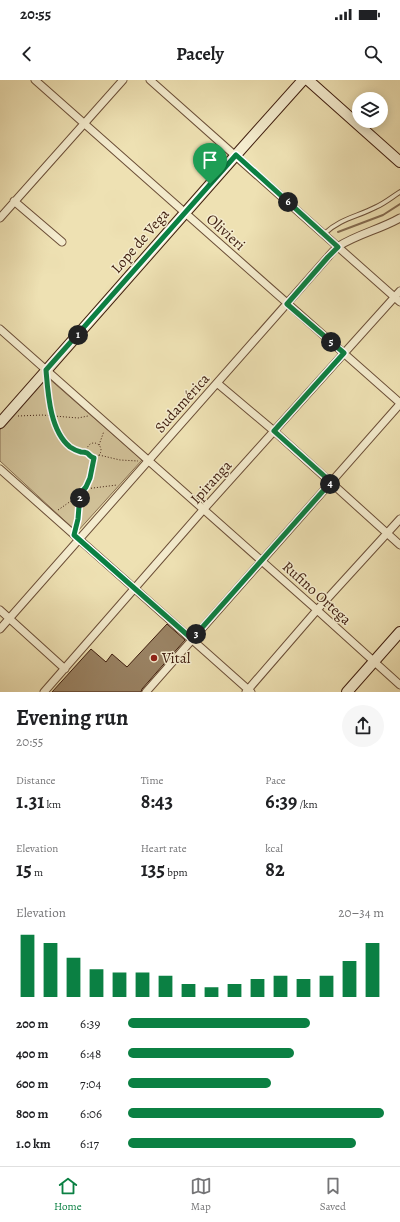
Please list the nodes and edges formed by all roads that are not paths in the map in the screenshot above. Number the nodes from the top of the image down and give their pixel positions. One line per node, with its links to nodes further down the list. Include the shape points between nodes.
1 (35, 80): 6 (street, Olivieri)
2 (122, 80): 6 (street)
3 (150, 80): 7 (street)
4 (304, 80): 7 (street, Lope de Vega)
5 (308, 80): 8 (street)
6 (84, 124): 10 (street); 11 (street, Olivieri)
7 (236, 155): 11 (street, Lope de Vega); 14 (street)
8 (400, 162)
9 (400, 192): 14 (lane, via 377,207 336,224)
10 (14, 201): 12 (street); 15 (street)
11 (185, 213): 19 (street, Olivieri); 22 (street, Lope de Vega)
12 (0, 218)
13 (400, 218): 16 (street, Sudamérica)
14 (324, 234): 16 (street)
15 (62, 242)
16 (338, 247): 18 (street); 19 (street, Sudamérica)
17 (400, 291): 18 (street, Ipiranga)
18 (397, 299): 21 (street, Ipiranga)
19 (287, 304): 21 (street, Olivieri); 23 (street, Sudamérica)
20 (0, 329): 22 (street, Rufino Ortega)
21 (344, 353): 24 (street, Olivieri); 26 (street, Ipiranga)
22 (46, 370): 25 (street, Lope de Vega); 27 (street, Rufino Ortega)
23 (217, 383): 26 (street); 27 (street, Sudamérica)
24 (400, 403): 29 (street)
25 (0, 423)
26 (274, 431): 29 (street); 30 (street, Ipiranga)
27 (148, 461): 30 (street, Rufino Ortega); 33 (street, Sudamérica)
28 (0, 469): 33 (street)
29 (331, 482): 32 (street); 35 (street)
30 (204, 510): 35 (street, Rufino Ortega); 36 (street, Ipiranga)
31 (400, 519): 32 (street)
32 (387, 533): 34 (street); 38 (street)
33 (76, 537): 36 (street); 39 (street, Sudamérica)
34 (400, 545)
35 (262, 561): 38 (street, Rufino Ortega); 42 (street)
36 (135, 588): 42 (street); 44 (street, Ipiranga)
37 (0, 610): 39 (street)
38 (317, 610): 43 (street, Rufino Ortega); 46 (street)
39 (10, 619): 40 (street, Sudamérica); 44 (street)
40 (0, 629)
41 (400, 632): 43 (street)
42 (192, 639): 46 (street); 48 (street)
43 (374, 662): 45 (street, Rufino Ortega); 49 (street)
44 (65, 669): 47 (street, Ipiranga)
45 (400, 685)
46 (248, 691)
47 (44, 692)
48 (146, 692)
49 (347, 692)

